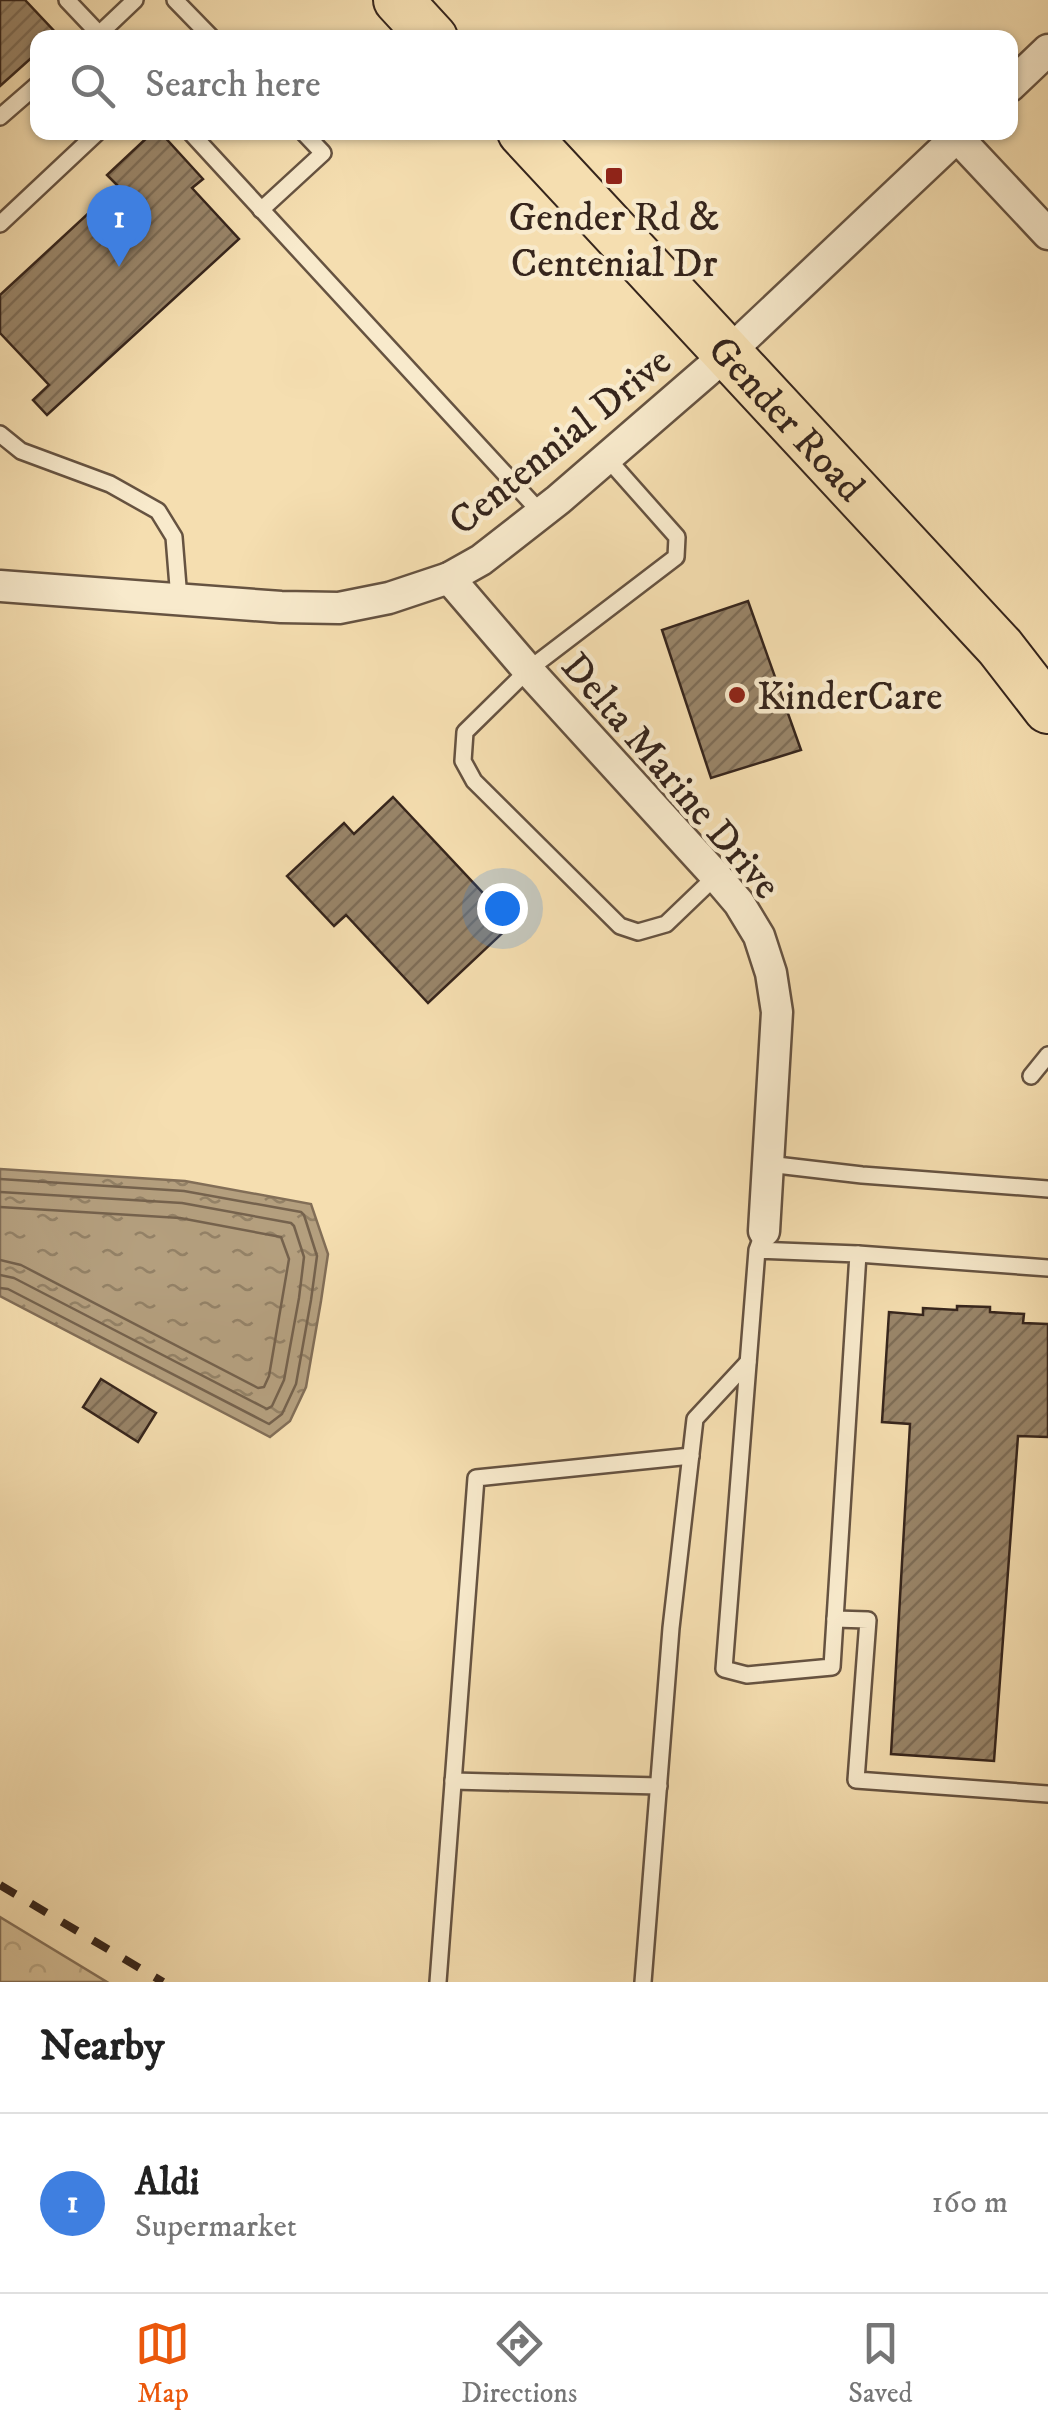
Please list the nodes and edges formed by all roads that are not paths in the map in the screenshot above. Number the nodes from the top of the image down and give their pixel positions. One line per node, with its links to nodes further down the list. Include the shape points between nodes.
1 (66, 0): 5 (lane)
2 (135, 0): 6 (lane)
3 (175, 0): 7 (lane)
4 (398, 0): 8 (main road)
5 (94, 30)
6 (105, 30)
7 (204, 30)
8 (426, 30)
9 (1048, 50): 10 (street)
10 (1018, 78)
11 (30, 91): 12 (lane)
12 (0, 116)
13 (89, 140): 20 (lane)
14 (197, 140): 19 (lane)
15 (311, 140): 19 (lane, via 323,153)
16 (529, 140): 22 (main road, Gender Road)
17 (954, 140): 22 (street, Centennial Drive)
18 (963, 140): 21 (street)
19 (262, 210): 25 (lane)
20 (0, 224)
21 (1048, 234)
22 (728, 353): 24 (street, Centennial Drive); 30 (main road, Gender Road, via 1000,647)
23 (0, 434): 28 (lane, via 21,452 110,484 158,511 174,538)
24 (606, 457): 25 (street, Centennial Drive); 29 (lane, via 678,538 676,557)
25 (542, 514): 26 (street, Centennial Drive)
26 (448, 578): 28 (street, Centennial Drive, via 339,608); 29 (street, Delta Marine Drive)
27 (0, 586): 28 (street, Centennial Drive)
28 (179, 599)
29 (528, 670): 31 (street, Delta Marine Drive); 31 (lane, via 465,732 463,760 474,780 620,926 638,932 666,924)
30 (1048, 709)
31 (716, 876): 34 (street, Delta Marine Drive, via 759,936 771,974 777,1012)
32 (1048, 1055): 33 (lane)
33 (1031, 1076)
34 (768, 1164): 35 (lane); 36 (street, Delta Marine Drive)
35 (1048, 1189)
36 (761, 1240): 37 (lane); 39 (lane)
37 (858, 1254): 38 (lane); 41 (lane)
38 (1048, 1268)
39 (748, 1362): 40 (lane, via 695,1418); 41 (lane, via 724,1669 747,1675 832,1667)
40 (691, 1456): 42 (lane, via 476,1478); 43 (lane)
41 (835, 1619): 44 (lane, via 868,1620 856,1780)
42 (452, 1781): 43 (lane); 45 (lane)
43 (658, 1786): 46 (lane)
44 (1048, 1794)
45 (438, 1982)
46 (643, 1982)

